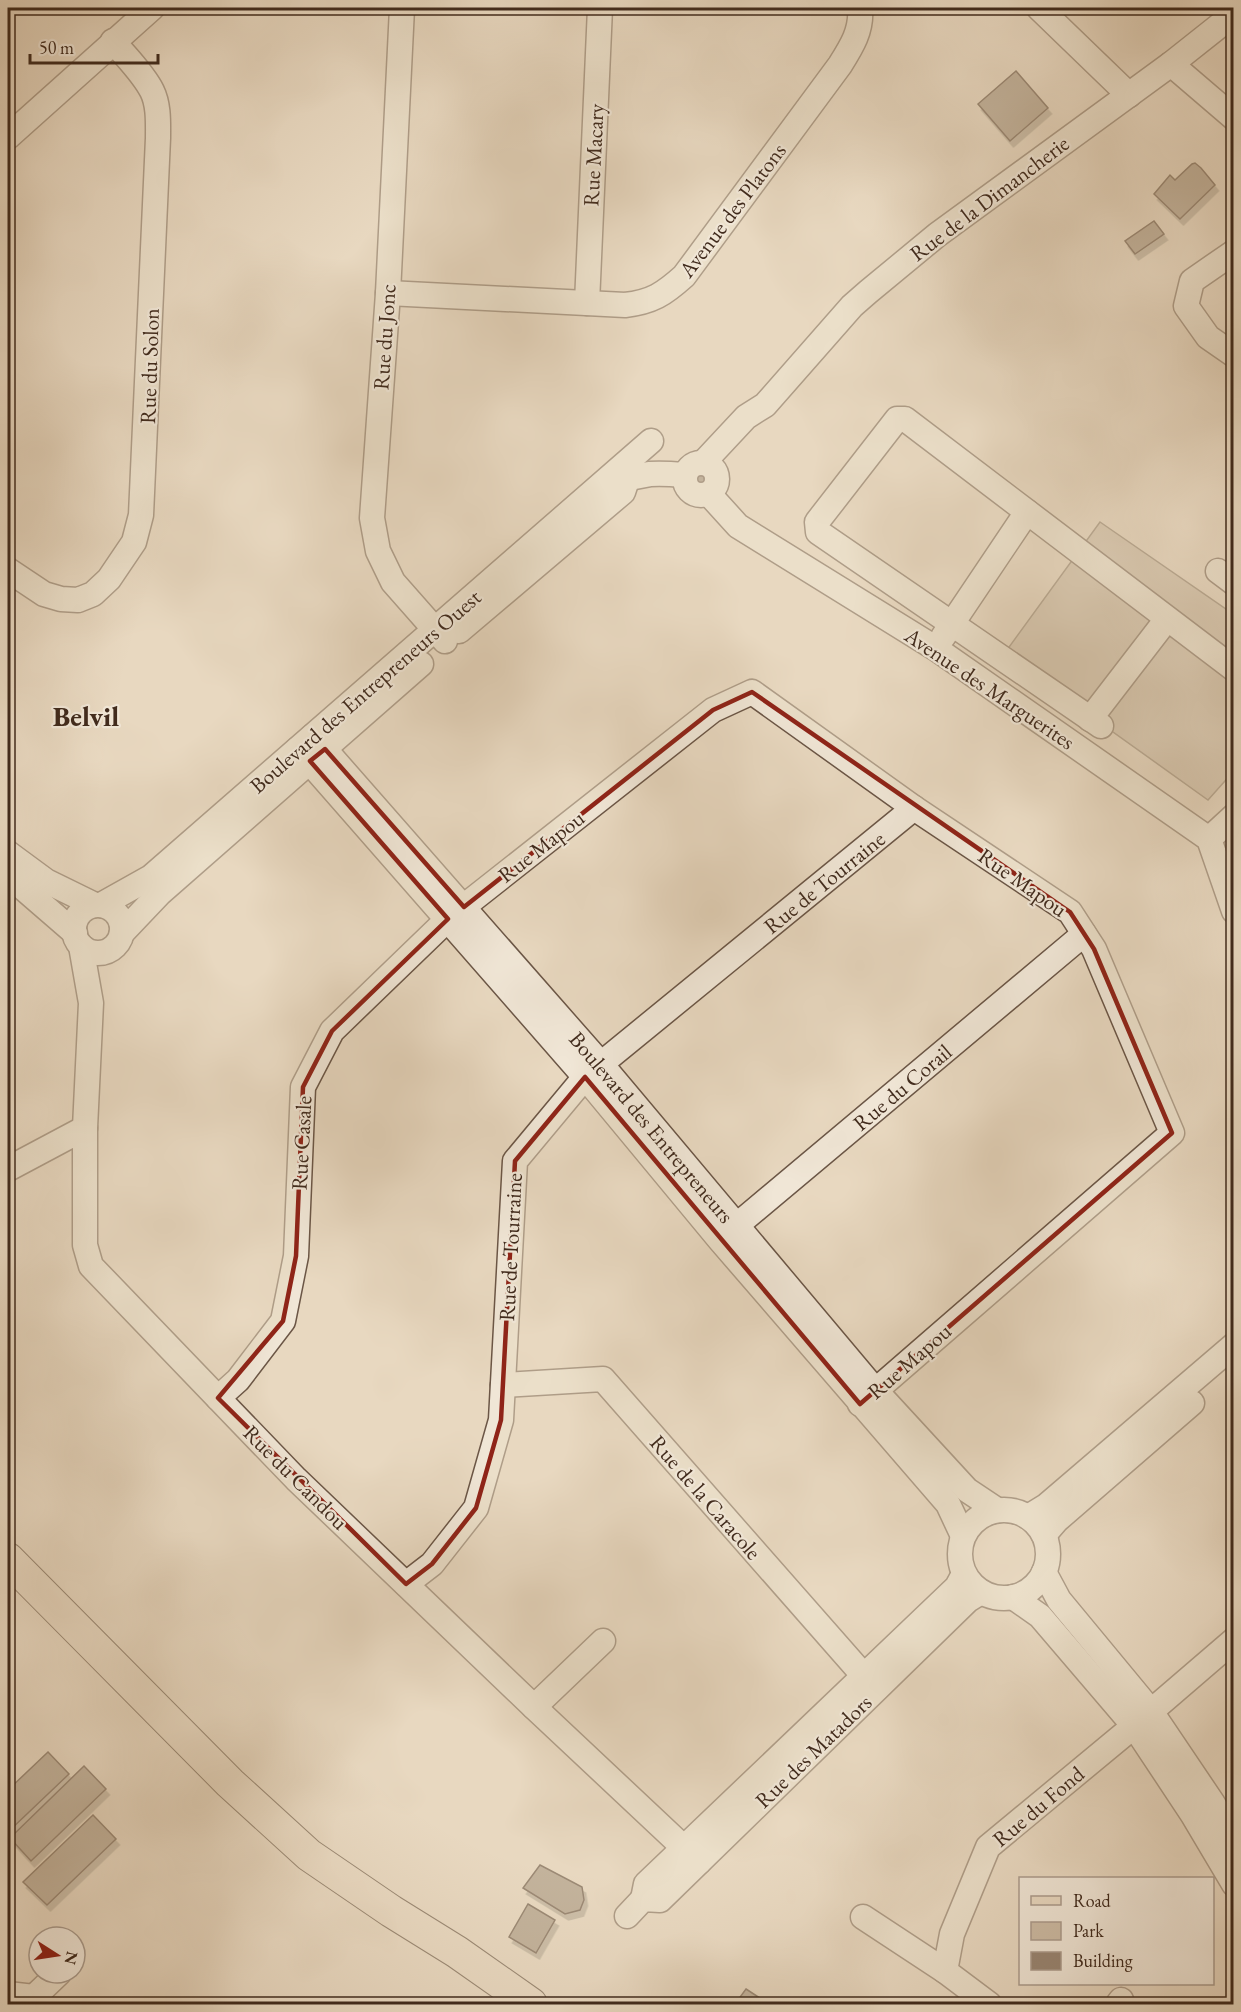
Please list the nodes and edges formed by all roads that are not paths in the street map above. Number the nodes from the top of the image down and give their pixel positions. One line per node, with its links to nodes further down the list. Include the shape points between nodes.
1 (152, 8): 7 (street)
2 (402, 8): 13 (street, Rue du Jonc)
3 (600, 8): 14 (street, Rue Macary)
4 (860, 8): 14 (street, Avenue des Platons, via 856,39 840,64 684,276 666,292 646,302)
5 (1039, 8): 9 (street)
6 (1233, 14): 8 (street, Rue de la Dimancherie)
7 (113, 41): 11 (street); 20 (street, Rue du Solon, via 152,92 157,111 141,515 134,542 109,579 93,594 78,600 61,599 44,594)
8 (1171, 64): 9 (street, Rue de la Dimancherie); 10 (street)
9 (1129, 95): 17 (street, Rue de la Dimancherie, via 937,235 860,299 765,405 756,425)
10 (1233, 118)
11 (8, 136)
12 (1233, 252): 15 (street, via 1192,281 1186,306 1208,336)
13 (388, 293): 14 (street, Avenue des Platons); 23 (street, Rue du Jonc, via 372,518 378,551 393,582)
14 (587, 303)
15 (1233, 355)
16 (651, 441): 18 (street)
17 (703, 477): 18 (street, Boulevard des Entrepreneurs Ouest, via 655,474); 24 (street, Avenue des Marguerites, via 738,526)
18 (618, 479): 23 (street, Boulevard des Entrepreneurs Ouest)
19 (1027, 512): 21 (street); 22 (street); 22 (street, via 901,418 817,522 818,532)
20 (8, 570)
21 (1167, 619): 22 (street, via 1096,723); 25 (street)
22 (952, 624): 24 (street)
23 (441, 636): 26 (street, Boulevard des Entrepreneurs Ouest)
24 (935, 648): 29 (street, Avenue des Marguerites)
25 (1233, 669)
26 (311, 749): 31 (street, Boulevard des Entrepreneurs Ouest, via 151,877); 33 (street, Boulevard des Entrepreneurs); 36 (street, Boulevard des Entrepreneurs Ouest, via 160,893)
27 (914, 808): 33 (street, Rue Mapou, via 752,692 713,710); 34 (street, Rue Mapou, via 1070,912); 38 (street, Rue de Tourraine)
28 (1233, 816): 29 (street)
29 (1209, 838): 32 (street)
30 (10, 865): 31 (street); 35 (street, via 34,896)
31 (98, 905): 35 (street, via 79,915 75,926); 36 (street, via 119,917)
32 (1233, 911)
33 (456, 913): 38 (street, Boulevard des Entrepreneurs); 46 (street, Rue Casale, via 332,1031 303,1087 296,1256 283,1321 238,1380)
34 (1084, 934): 41 (street, Rue du Corail); 45 (street, Rue Mapou, via 1172,1133)
35 (78, 939): 36 (street, via 92,953 104,953); 37 (street, Rue du Candou)
36 (116, 942): 37 (street, Rue du Candou)
37 (91, 1003): 39 (street, Rue du Candou)
38 (593, 1071): 41 (street, Boulevard des Entrepreneurs); 44 (street, Rue de Tourraine, via 515,1161)
39 (85, 1128): 40 (street); 46 (street, Rue du Candou, via 85,1245 91,1266)
40 (8, 1169)
41 (728, 1233): 45 (street, Boulevard des Entrepreneurs)
42 (1233, 1345): 48 (street, via 1046,1506)
43 (1233, 1367): 49 (street)
44 (503, 1385): 54 (street, Rue de Tourraine, via 501,1420 476,1508 432,1564); 59 (street, Rue de la Caracole, via 603,1379)
45 (868, 1397): 47 (street, Boulevard des Entrepreneurs, via 966,1490); 50 (street, Boulevard des Entrepreneurs, via 948,1504)
46 (218, 1398): 54 (street, Rue du Candou)
47 (998, 1510): 48 (street); 50 (street, via 977,1519)
48 (1028, 1517): 49 (street)
49 (1044, 1535): 52 (street, via 1048,1553)
50 (963, 1536): 53 (street, via 960,1559)
51 (8, 1559): 70 (main road, via 230,1783 309,1855)
52 (1044, 1572): 56 (street, via 1031,1588); 61 (street, via 1059,1600)
53 (964, 1574): 55 (street); 59 (street, Rue des Matadors, via 957,1587)
54 (406, 1584): 60 (street, Rue du Candou)
55 (981, 1592): 56 (street); 59 (street, Rue des Matadors)
56 (1013, 1597): 61 (street, via 1040,1616)
57 (1233, 1640): 61 (street, Rue du Fond)
58 (603, 1641): 60 (street)
59 (871, 1682): 63 (street, Rue des Matadors)
60 (534, 1707): 63 (street, Rue du Candou)
61 (1142, 1718): 62 (street, via 1212,1802); 64 (street); 67 (street, Rue du Fond, via 988,1847 952,1934)
62 (1233, 1839)
63 (692, 1854): 65 (street, Rue des Matadors, via 660,1900)
64 (1233, 1884)
65 (635, 1908)
66 (862, 1917): 67 (street)
67 (945, 1971): 71 (street)
68 (46, 1985): 69 (street, via 34,1997)
69 (8, 1994)
70 (531, 2004)
71 (989, 2004)

